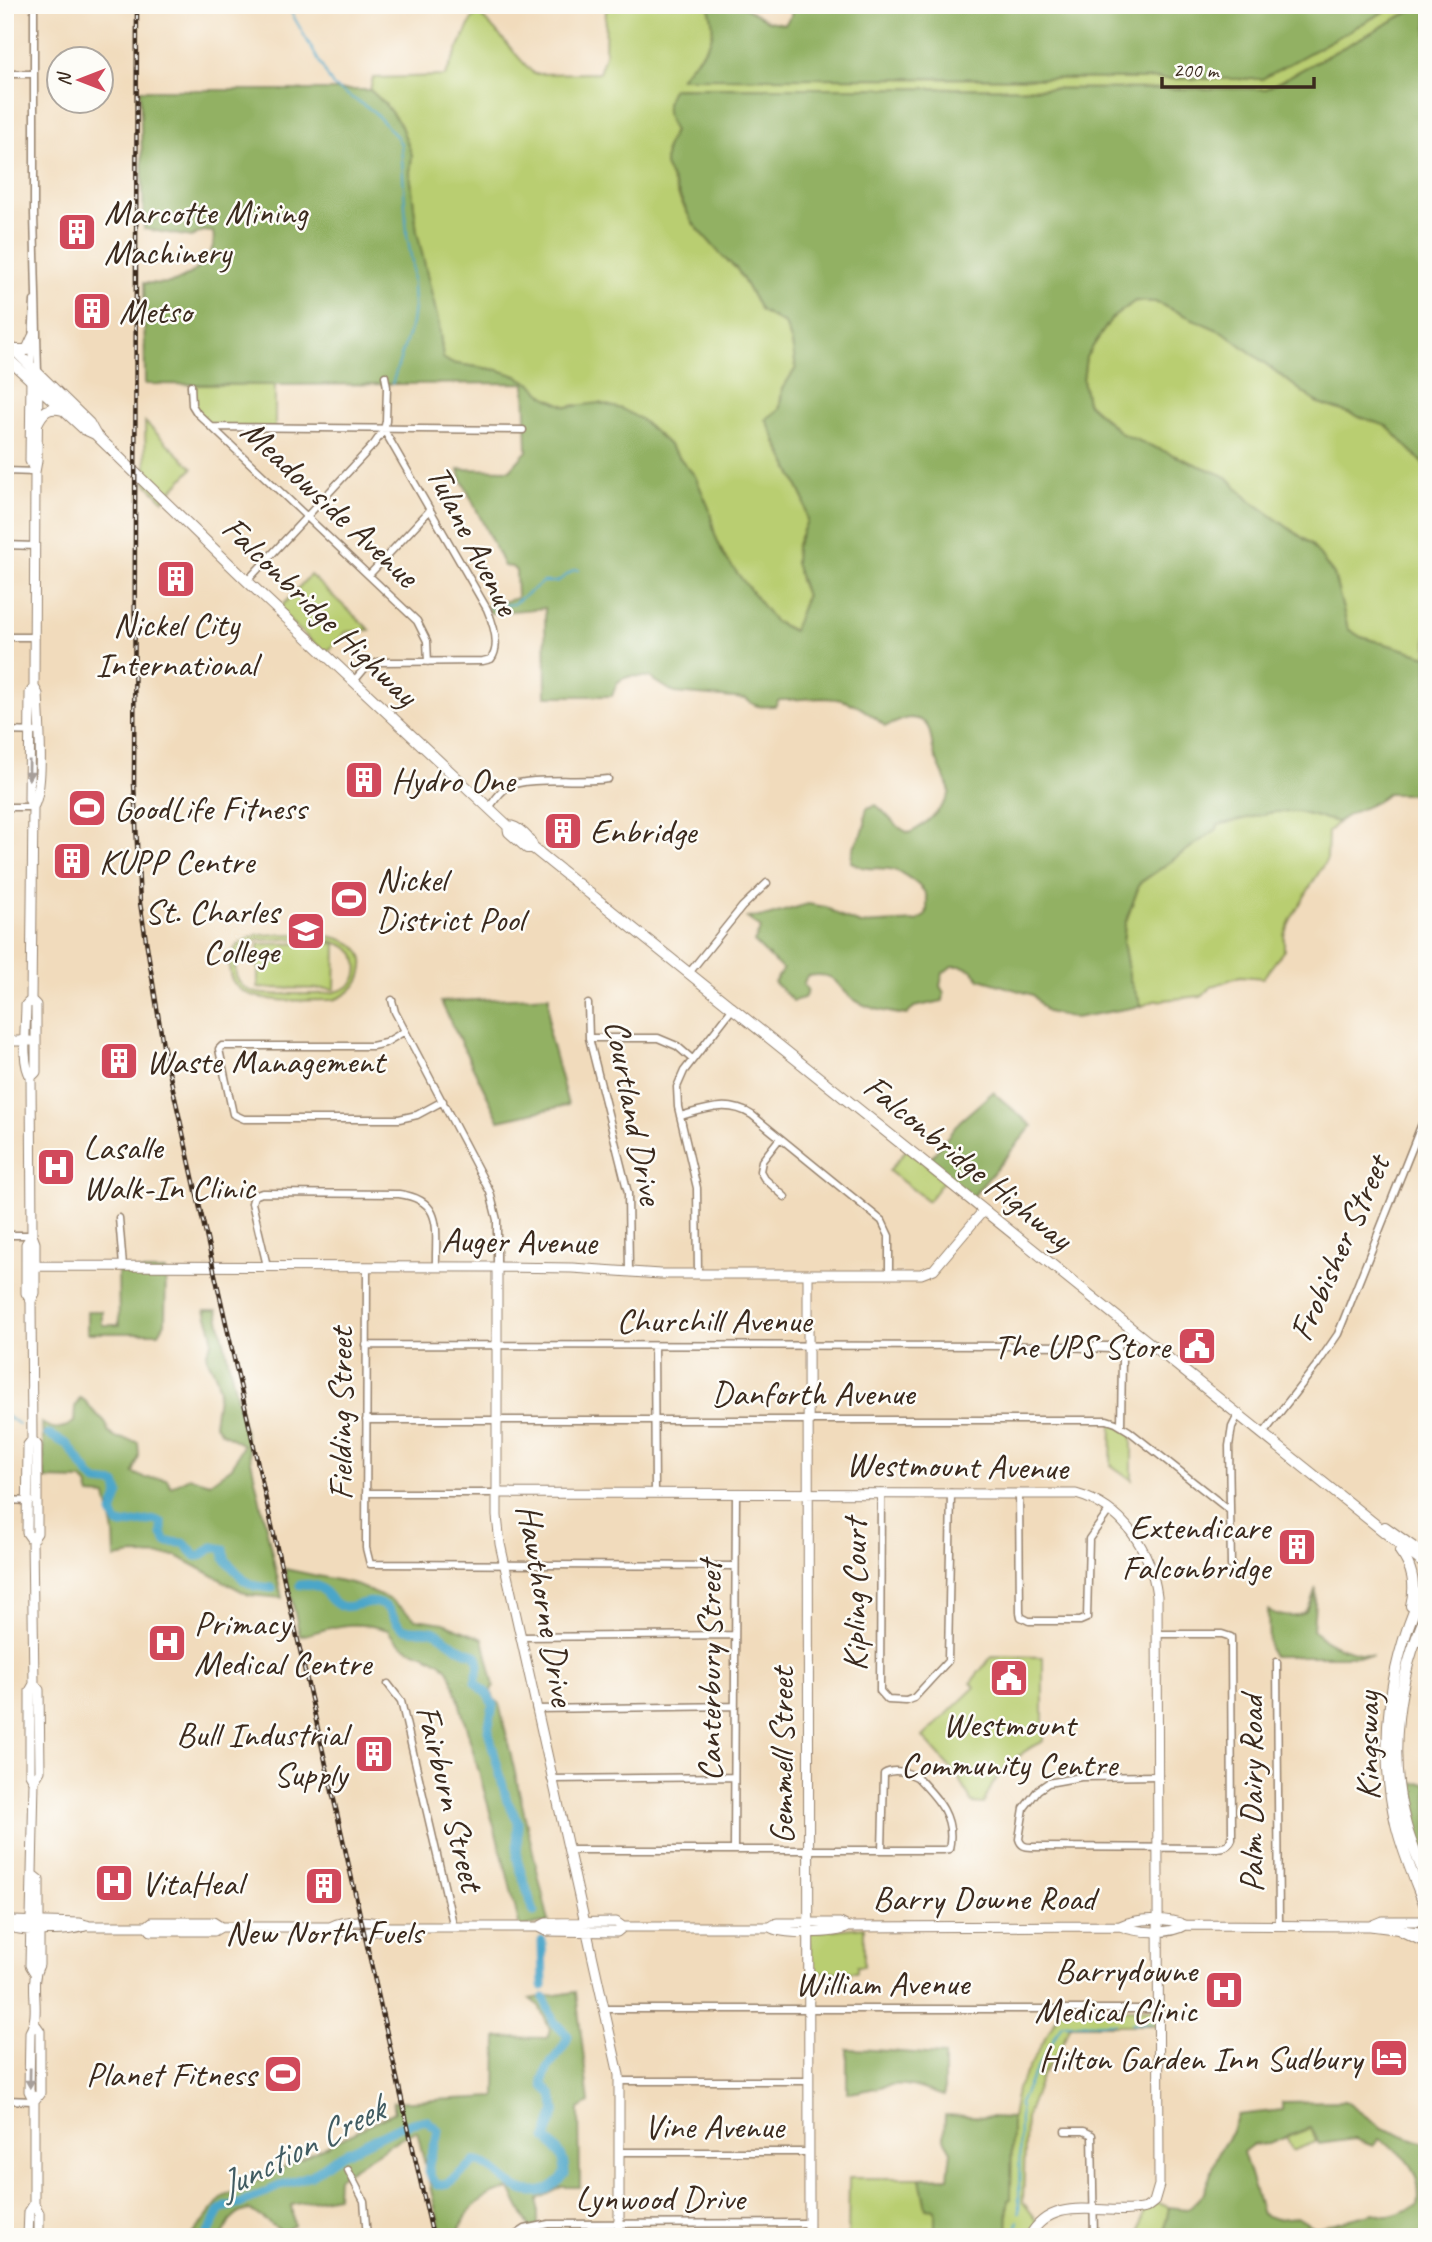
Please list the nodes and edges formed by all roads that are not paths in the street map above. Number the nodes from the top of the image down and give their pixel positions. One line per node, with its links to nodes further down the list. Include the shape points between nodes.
1 (34, 5): 3 (street)
2 (5, 74): 3 (street)
3 (34, 74): 4 (street)
4 (35, 296): 5 (street); 9 (street)
5 (33, 337): 7 (main road, via 27,349); 9 (street)
6 (5, 341): 7 (main road, Falconbridge Highway)
7 (15, 350): 9 (main road, Falconbridge Highway)
8 (5, 356): 9 (main road, Falconbridge Highway)
9 (35, 376): 12 (main road, Falconbridge Highway); 13 (street); 17 (main road, Falconbridge Highway, via 89,423); 19 (street, via 30,461)
10 (384, 376): 15 (street)
11 (191, 385): 14 (street, Meadowside Avenue, via 192,405)
12 (63, 410): 13 (main road, via 45,411); 17 (main road, Falconbridge Highway)
13 (37, 424): 19 (street)
14 (211, 427): 15 (street); 21 (street, Meadowside Avenue)
15 (384, 429): 16 (street); 20 (street, Tulane Avenue); 21 (street)
16 (523, 430)
17 (95, 434): 25 (main road, Falconbridge Highway)
18 (5, 471): 19 (street)
19 (35, 472): 23 (street)
20 (430, 510): 24 (street); 28 (street, Tulane Avenue, via 487,609 496,649 491,659 482,662)
21 (306, 517): 24 (street, Meadowside Avenue); 25 (street)
22 (5, 545): 23 (street)
23 (35, 546): 27 (street)
24 (369, 575): 28 (street, Meadowside Avenue, via 421,626)
25 (247, 581): 29 (main road, Falconbridge Highway)
26 (5, 637): 27 (street)
27 (34, 638): 31 (street, via 34,687 30,693)
28 (428, 662): 29 (street, Tulane Avenue, via 378,662)
29 (354, 681): 35 (main road, Falconbridge Highway)
30 (5, 732): 31 (street)
31 (34, 732): 34 (street, via 38,799)
32 (608, 779): 35 (street, via 517,783 503,790)
33 (5, 807): 34 (street)
34 (33, 807): 44 (street, via 32,1000 36,1005)
35 (489, 808): 37 (main road, Falconbridge Highway, via 516,839 534,848)
36 (767, 883): 37 (street)
37 (689, 973): 40 (main road, Falconbridge Highway)
38 (392, 1000): 41 (street, Hawthorne Drive)
39 (588, 1004): 42 (street, Courtland Drive)
40 (733, 1008): 45 (street); 51 (main road, Falconbridge Highway)
41 (405, 1031): 46 (street, Hawthorne Drive); 46 (street, via 372,1046 220,1047 233,1114 244,1119 399,1119)
42 (589, 1038): 45 (street, via 658,1038); 61 (street, Courtland Drive, via 628,1192)
43 (5, 1041): 44 (street)
44 (31, 1041): 54 (street, via 36,1072 31,1077)
45 (692, 1059): 48 (street, via 677,1087)
46 (443, 1101): 59 (street, Hawthorne Drive, via 494,1202)
47 (1427, 1111): 77 (street, Frobisher Street, via 1338,1334)
48 (680, 1116): 49 (street, via 735,1107); 62 (street, via 698,1188)
49 (780, 1138): 50 (street, via 760,1164 760,1171); 64 (street, via 884,1223 889,1236)
50 (785, 1197)
51 (983, 1211): 64 (street, Auger Avenue, via 930,1272); 65 (main road, Falconbridge Highway)
52 (119, 1218): 56 (street)
53 (5, 1235): 54 (street)
54 (32, 1236): 55 (street, via 36,1243)
55 (31, 1266): 56 (street, Auger Avenue); 87 (street, via 36,1293 31,1301 32,1440 28,1445)
56 (122, 1266): 57 (street, Auger Avenue)
57 (267, 1266): 58 (street, via 252,1203 254,1196 262,1193 399,1194 421,1199 435,1219); 60 (street, Auger Avenue)
58 (436, 1266): 59 (street, Auger Avenue); 60 (street, Auger Avenue)
59 (497, 1266): 61 (street, Auger Avenue); 67 (street, Hawthorne Drive)
60 (367, 1267): 66 (street, Fielding Street)
61 (629, 1272): 62 (street, Auger Avenue)
62 (698, 1274): 63 (street, Auger Avenue)
63 (808, 1274): 64 (street, Auger Avenue); 70 (street, Gemmell Street)
64 (889, 1274)
65 (1134, 1330): 69 (street); 71 (main road, Falconbridge Highway)
66 (366, 1345): 67 (street, Churchill Avenue); 73 (street, Fielding Street)
67 (498, 1346): 68 (street, Churchill Avenue); 74 (street, Hawthorne Drive)
68 (654, 1346): 70 (street, Churchill Avenue); 75 (street)
69 (1117, 1346): 70 (street, Churchill Avenue); 76 (street, via 1122,1358)
70 (808, 1347): 72 (street, Gemmell Street)
71 (1238, 1415): 77 (main road, Falconbridge Highway); 88 (street, via 1230,1435)
72 (808, 1419): 75 (street, Danforth Avenue); 76 (street, Danforth Avenue, via 1102,1420); 82 (street, Gemmell Street)
73 (366, 1420): 74 (street, Danforth Avenue); 78 (street, Fielding Street)
74 (499, 1420): 75 (street, Danforth Avenue); 79 (street, Hawthorne Drive)
75 (654, 1420): 80 (street)
76 (1121, 1426): 88 (street, Danforth Avenue)
77 (1263, 1434): 90 (main road, Falconbridge Highway)
78 (366, 1493): 79 (street, Westmount Avenue); 93 (street, Fielding Street, via 370,1564)
79 (498, 1493): 80 (street, Westmount Avenue); 93 (street, Hawthorne Drive)
80 (654, 1493): 81 (street, Westmount Avenue)
81 (736, 1493): 82 (street, Westmount Avenue); 94 (street, Canterbury Street)
82 (808, 1493): 83 (street, Westmount Avenue); 113 (street, Gemmell Street)
83 (881, 1493): 84 (street, Westmount Avenue); 84 (street, Kipling Court, via 880,1690 887,1700 899,1701 914,1698 948,1661)
84 (951, 1493): 85 (street, Westmount Avenue)
85 (1019, 1493): 89 (street, Westmount Avenue, via 1076,1494); 89 (street, via 1020,1612 1025,1620 1087,1618 1089,1539)
86 (5, 1500): 87 (street)
87 (32, 1501): 115 (street, via 37,1533 33,1539 34,1684 30,1691)
88 (1229, 1510): 95 (street)
89 (1109, 1511): 100 (street, Westmount Avenue, via 1132,1531 1147,1557 1157,1595)
90 (1369, 1518): 91 (main road, Falconbridge Highway); 92 (main road, Falconbridge Highway)
91 (1394, 1542): 96 (main road, Falconbridge Highway); 99 (main road, via 1413,1578)
92 (1427, 1556)
93 (504, 1565): 94 (street); 102 (street, Hawthorne Drive)
94 (735, 1566): 101 (street, Canterbury Street)
95 (1231, 1566)
96 (1427, 1566)
97 (1427, 1582): 99 (main road, Kingsway)
98 (1427, 1613): 116 (main road, Kingsway, via 1401,1696 1397,1750 1406,1825)
99 (1406, 1633): 118 (main road, Kingsway, via 1392,1687 1388,1770 1401,1841)
100 (1157, 1634): 107 (street, Westmount Avenue); 110 (street, via 1227,1634 1232,1643 1232,1839 1224,1847)
101 (735, 1635): 102 (street); 105 (street, Canterbury Street)
102 (520, 1637): 106 (street, Hawthorne Drive)
103 (1277, 1662): 125 (street, Palm Dairy Road)
104 (388, 1684): 129 (street, Fairburn Street, via 401,1701)
105 (735, 1706): 106 (street); 108 (street, Canterbury Street)
106 (536, 1709): 109 (street, Hawthorne Drive)
107 (1158, 1776): 110 (street, Westmount Avenue); 110 (street, via 1081,1777 1048,1783 1024,1808 1019,1839 1025,1847)
108 (734, 1777): 109 (street); 112 (street, Canterbury Street)
109 (551, 1779): 111 (street, Hawthorne Drive)
110 (1158, 1847): 124 (street, Westmount Avenue)
111 (568, 1850): 112 (street); 127 (street, Hawthorne Drive)
112 (734, 1850): 113 (street)
113 (809, 1850): 114 (street); 128 (street, Gemmell Street)
114 (882, 1850): 114 (street, via 883,1777 886,1771 917,1777 940,1801 949,1821 949,1849)
115 (34, 1876): 117 (street, via 39,1880); 122 (street)
116 (1427, 1881)
117 (39, 1897): 120 (street, via 50,1915); 122 (street)
118 (1427, 1911)
119 (1427, 1920): 126 (street, Barry Downe Road, via 1382,1921)
120 (76, 1923): 122 (street, Barry Downe Road); 123 (street, Barry Downe Road)
121 (5, 1924): 122 (street, Barry Downe Road, via 12,1929)
122 (35, 1925): 130 (street, Barry Downe Road); 134 (street); 135 (street, via 30,1965)
123 (88, 1925): 129 (street, Barry Downe Road, via 147,1926 151,1931); 130 (street, Barry Downe Road)
124 (1159, 1926): 125 (street, Barry Downe Road, via 1177,1921 1185,1925); 128 (street, Barry Downe Road, via 1130,1921 1120,1926 848,1927 840,1932); 137 (street, Westmount Avenue)
125 (1279, 1926): 126 (street, Barry Downe Road)
126 (1370, 1926): 131 (street, Barry Downe Road)
127 (587, 1927): 128 (street, Barry Downe Road, via 617,1932 623,1927 770,1927 776,1931); 129 (street, Barry Downe Road, via 546,1931 538,1927); 136 (street, Hawthorne Drive)
128 (809, 1927): 138 (street, Gemmell Street)
129 (454, 1928)
130 (54, 1929): 134 (street)
131 (1400, 1930): 132 (street, Barry Downe Road); 133 (main road)
132 (1427, 1933)
133 (1427, 1943)
134 (39, 1951): 135 (street)
135 (35, 1973): 142 (street, via 40,2093)
136 (605, 2009): 138 (street, William Avenue); 139 (street, Hawthorne Drive)
137 (1159, 2009): 138 (street, William Avenue); 148 (street, Westmount Avenue, via 1157,2196 1141,2210)
138 (809, 2010): 140 (street, Gemmell Street)
139 (620, 2081): 140 (street); 144 (street, Hawthorne Drive)
140 (809, 2081): 145 (street, Gemmell Street)
141 (5, 2100): 142 (street)
142 (34, 2101): 147 (street)
143 (1065, 2131): 148 (street, via 1092,2135)
144 (620, 2152): 145 (street, Vine Avenue); 150 (street, Hawthorne Drive)
145 (809, 2152): 149 (street, Gemmell Street)
146 (348, 2170): 153 (street, via 364,2201)
147 (34, 2204): 151 (street); 152 (street, via 39,2213)
148 (1095, 2209): 157 (street, Westmount Avenue, via 1052,2213); 158 (street)
149 (810, 2223): 150 (street, Lynwood Drive); 156 (street, Gemmell Street)
150 (619, 2224): 154 (street, Lynwood Drive, via 541,2225); 155 (street, Hawthorne Drive)
151 (28, 2237)
152 (39, 2237)
153 (367, 2237)
154 (513, 2237)
155 (619, 2237)
156 (809, 2237)
157 (1029, 2237)
158 (1094, 2237)

